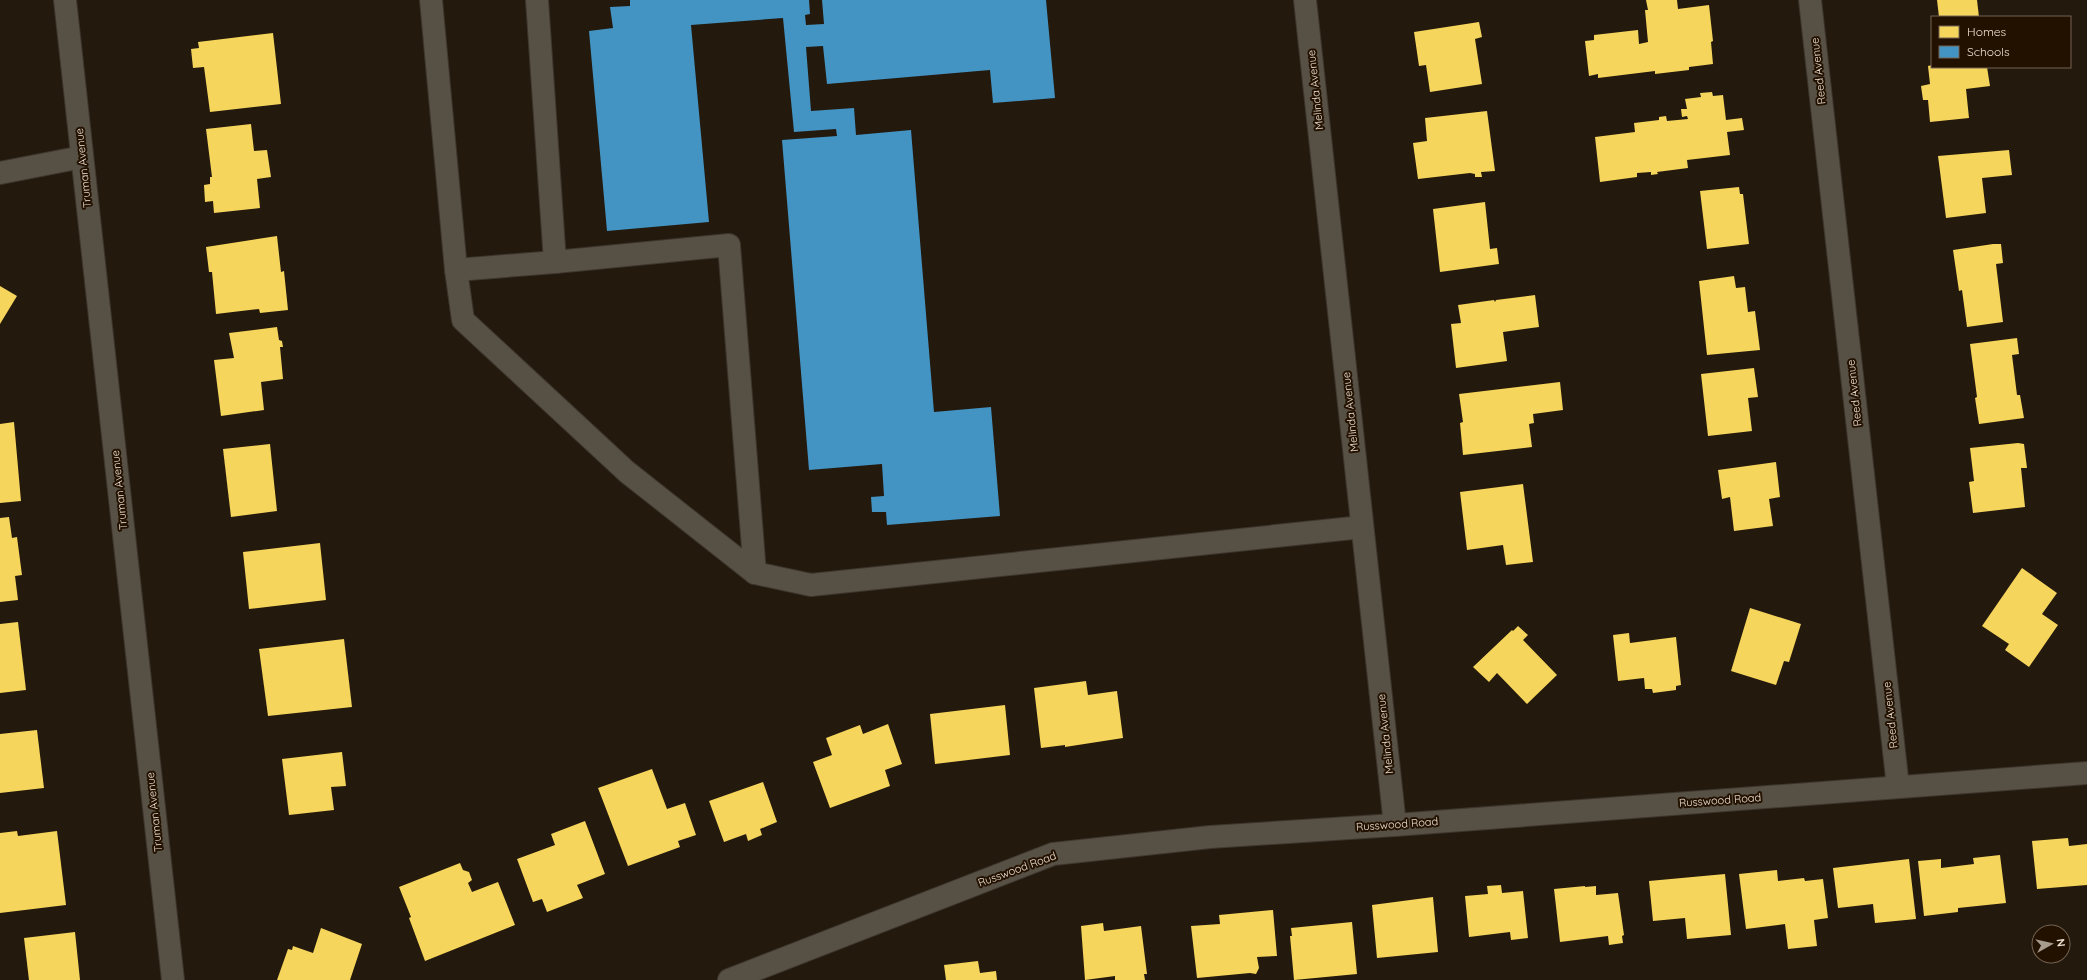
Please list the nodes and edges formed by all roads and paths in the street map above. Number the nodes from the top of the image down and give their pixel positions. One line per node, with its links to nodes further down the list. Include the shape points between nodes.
1 (65, 0): 6 (street, Truman Avenue)
2 (431, 0): 9 (street)
3 (537, 0): 8 (street)
4 (1305, 0): 10 (street, Melinda Avenue)
5 (1810, 0): 13 (street, Reed Avenue)
6 (82, 157): 7 (street); 15 (street, Truman Avenue)
7 (0, 172)
8 (555, 262): 9 (street); 11 (street, via 729,245)
9 (456, 270): 11 (street, via 463,320 627,472)
10 (1362, 527): 11 (street, via 811,585); 14 (street, Melinda Avenue)
11 (755, 573)
12 (2087, 773): 13 (street, Russwood Road)
13 (1898, 787): 14 (street, Russwood Road)
14 (1395, 825): 16 (street, Russwood Road, via 1210,836 1053,854)
15 (173, 980)
16 (729, 980)

